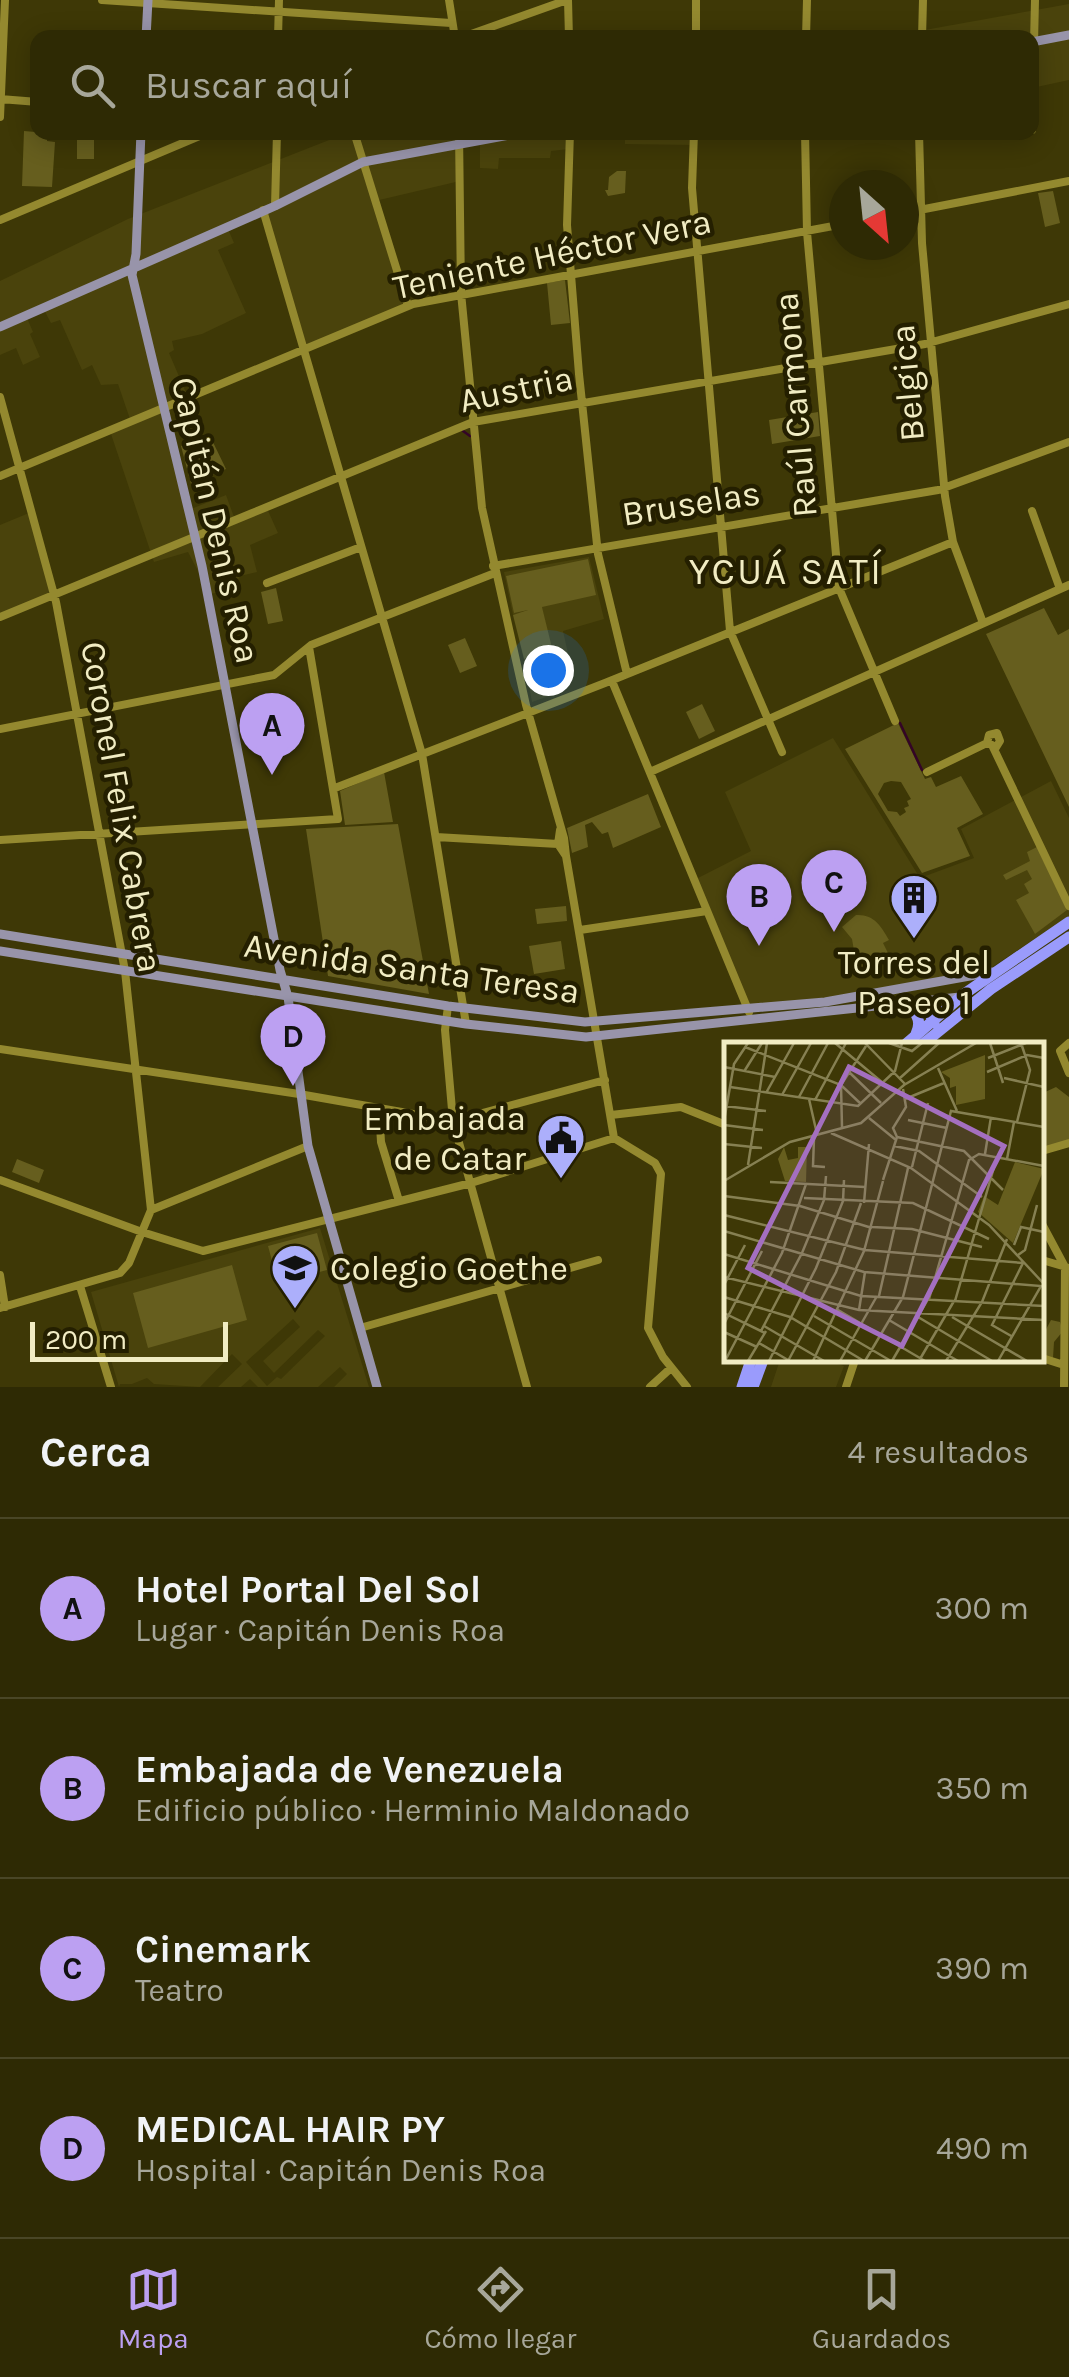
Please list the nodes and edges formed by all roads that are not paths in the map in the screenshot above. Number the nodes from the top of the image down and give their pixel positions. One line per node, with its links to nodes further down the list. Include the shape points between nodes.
1 (5, 0): 24 (street)
2 (102, 0): 10 (street)
3 (279, 0): 11 (street)
4 (449, 0): 12 (street)
5 (568, 0): 16 (street); 17 (street)
6 (696, 0): 18 (street)
7 (807, 0): 19 (street)
8 (923, 0): 20 (street)
9 (1035, 0): 21 (street)
10 (148, 2): 11 (street); 13 (main road)
11 (278, 13): 12 (street); 14 (street)
12 (451, 24): 15 (street)
13 (146, 30)
14 (278, 30)
15 (454, 30)
16 (480, 30)
17 (569, 30)
18 (696, 30)
19 (806, 30)
20 (922, 30)
21 (1034, 30)
22 (1069, 36): 23 (main road)
23 (1039, 41)
24 (1, 99): 25 (street); 26 (street)
25 (30, 101)
26 (0, 117)
27 (140, 140): 37 (main road, Capitán Denis Roa)
28 (189, 140): 37 (street)
29 (277, 140): 40 (street)
30 (356, 140): 38 (street)
31 (451, 140): 38 (main road)
32 (459, 140): 49 (street)
33 (570, 140): 48 (street)
34 (694, 140): 46 (street)
35 (805, 140): 45 (street, Raúl Carmona)
36 (918, 140): 42 (street, Belgica)
37 (140, 160): 43 (street); 47 (main road, Capitán Denis Roa)
38 (362, 162): 40 (main road); 51 (street)
39 (1069, 181): 42 (street)
40 (275, 206): 41 (main road)
41 (264, 210): 47 (main road); 54 (street)
42 (920, 210): 53 (street, Belgica)
43 (0, 220)
44 (829, 227): 45 (street, Teniente Héctor Vera)
45 (807, 232): 46 (street, Teniente Héctor Vera); 55 (street, Raúl Carmona)
46 (697, 251): 48 (street, Teniente Héctor Vera); 56 (street)
47 (134, 269): 52 (main road); 59 (main road, Capitán Denis Roa)
48 (572, 273): 49 (street, Teniente Héctor Vera); 58 (street)
49 (461, 293): 51 (street, Teniente Héctor Vera); 60 (street)
50 (1069, 304): 53 (street, Austria)
51 (408, 306): 54 (street, Teniente Héctor Vera)
52 (0, 327)
53 (932, 343): 55 (street, Austria); 65 (street, Belgica)
54 (304, 349): 59 (street, Teniente Héctor Vera); 64 (street)
55 (819, 362): 56 (street, Austria); 66 (street, Raúl Carmona)
56 (709, 381): 58 (street, Austria); 68 (street)
57 (0, 397): 62 (street, Coronel Felix Cabrera)
58 (583, 403): 60 (street, Austria); 72 (street)
59 (163, 408): 62 (street, Teniente Héctor Vera); 69 (main road, Capitán Denis Roa)
60 (473, 422): 64 (street, Austria); 73 (street)
61 (1069, 442): 65 (street, Bruselas)
62 (19, 467): 63 (street, Teniente Héctor Vera); 77 (street, Coronel Felix Cabrera)
63 (0, 476)
64 (341, 476): 69 (street, Austria); 71 (street)
65 (945, 488): 66 (street, Bruselas); 70 (street, Belgica)
66 (832, 507): 68 (street, Bruselas); 76 (street, Raúl Carmona)
67 (1032, 511): 75 (street)
68 (722, 526): 72 (street, Bruselas); 81 (street)
69 (195, 537): 77 (street, Austria); 86 (main road, Capitán Denis Roa)
70 (952, 542): 76 (street); 80 (street, Belgica)
71 (361, 546): 74 (street); 79 (street)
72 (598, 546): 73 (street, Bruselas); 84 (street)
73 (494, 569): 79 (street, Bruselas); 87 (street)
74 (267, 583)
75 (1064, 587): 80 (street)
76 (839, 588): 81 (street); 83 (street, Raúl Carmona)
77 (54, 594): 78 (street, Austria); 88 (street, Coronel Felix Cabrera)
78 (0, 616)
79 (382, 618): 82 (street, Bruselas); 93 (street)
80 (983, 623): 83 (street)
81 (730, 631): 84 (street); 89 (street)
82 (309, 647): 86 (street, Bruselas, via 274,675); 96 (street)
83 (872, 672): 89 (street); 90 (street, Raúl Carmona)
84 (627, 674): 85 (street)
85 (612, 681): 87 (street); 94 (street)
86 (226, 685): 88 (street, Bruselas); 97 (main road, Capitán Denis Roa)
87 (528, 711): 93 (street); 98 (street)
88 (77, 714): 91 (street, Bruselas); 99 (street, Coronel Felix Cabrera)
89 (768, 719): 92 (street); 94 (street)
90 (895, 721)
91 (0, 729)
92 (782, 752)
93 (422, 754): 96 (street); 100 (street)
94 (650, 772): 105 (street)
95 (927, 772): 104 (street, via 991,746)
96 (334, 788): 97 (street, via 338,818)
97 (254, 826): 99 (street); 113 (main road, Capitán Denis Roa)
98 (560, 830): 102 (street); 103 (street)
99 (100, 836): 101 (street); 110 (street, Coronel Felix Cabrera)
100 (436, 838): 102 (street); 120 (street)
101 (0, 840)
102 (558, 844): 103 (street)
103 (566, 856): 106 (street)
104 (1069, 906)
105 (708, 911): 106 (street); 121 (street)
106 (580, 930): 123 (street)
107 (1066, 930): 111 (highway); 114 (highway)
108 (0, 934): 110 (main road, Avenida Santa Teresa)
109 (0, 952): 112 (main road, Avenida Santa Teresa)
110 (123, 953): 112 (street, Coronel Felix Cabrera); 113 (main road, Avenida Santa Teresa)
111 (996, 970): 116 (highway); 121 (main road, Avenida Santa Teresa, via 851,998)
112 (126, 971): 115 (main road, Avenida Santa Teresa); 133 (street, Coronel Felix Cabrera)
113 (282, 979): 115 (main road, Capitán Denis Roa); 119 (main road, Avenida Santa Teresa)
114 (991, 988): 116 (highway); 126 (highway)
115 (288, 996): 122 (main road, Avenida Santa Teresa); 136 (main road, Capitán Denis Roa)
116 (960, 997): 117 (main road, Avenida Santa Teresa); 126 (highway)
117 (919, 1001): 118 (main road, Avenida Santa Teresa); 126 (highway)
118 (901, 1003): 124 (main road, Avenida Santa Teresa); 128 (highway, via 918,1019)
119 (448, 1006): 120 (main road, Avenida Santa Teresa); 122 (street)
120 (464, 1008): 123 (main road, Avenida Santa Teresa); 125 (street)
121 (749, 1008): 123 (main road, Avenida Santa Teresa); 124 (street)
122 (446, 1021): 125 (main road, Avenida Santa Teresa); 139 (street)
123 (596, 1022): 127 (street)
124 (749, 1022): 127 (main road, Avenida Santa Teresa)
125 (466, 1024): 127 (main road, Avenida Santa Teresa)
126 (935, 1026): 129 (highway); 130 (street)
127 (598, 1036): 135 (street)
128 (914, 1042)
129 (915, 1042)
130 (943, 1042)
131 (1069, 1043): 134 (street, via 1060,1051)
132 (0, 1050): 133 (street)
133 (137, 1069): 136 (street); 148 (street, Coronel Felix Cabrera)
134 (1069, 1073)
135 (605, 1080): 138 (street); 139 (street)
136 (299, 1094): 137 (street); 143 (main road, Capitán Denis Roa)
137 (379, 1108): 139 (street); 147 (street, via 381,1142)
138 (611, 1115): 140 (street, via 681,1107); 141 (street)
139 (453, 1121): 146 (street)
140 (724, 1124)
141 (614, 1138): 146 (street); 164 (street, via 661,1174 647,1320)
142 (1069, 1143): 144 (street)
143 (308, 1146): 148 (street); 149 (main road, Capitán Denis Roa)
144 (1044, 1151)
145 (0, 1180): 151 (street)
146 (471, 1183): 147 (street); 156 (street)
147 (399, 1201): 149 (street)
148 (152, 1210): 151 (street)
149 (327, 1217): 151 (street, via 203,1251); 158 (main road, Capitán Denis Roa)
150 (1044, 1227): 153 (street)
151 (142, 1232): 155 (street, via 124,1270)
152 (598, 1260): 156 (street)
153 (1067, 1267): 163 (street)
154 (0, 1280): 157 (street)
155 (80, 1286): 157 (street); 165 (street)
156 (500, 1290): 158 (street); 167 (street)
157 (2, 1308)
158 (360, 1328): 166 (main road, Capitán Denis Roa)
159 (1044, 1359): 163 (street)
160 (750, 1362): 170 (highway)
161 (762, 1362): 171 (highway)
162 (855, 1362): 172 (street)
163 (1064, 1365): 173 (street)
164 (671, 1368): 168 (street); 169 (street)
165 (111, 1387)
166 (377, 1387)
167 (528, 1387)
168 (650, 1387)
169 (687, 1387)
170 (742, 1387)
171 (753, 1387)
172 (846, 1387)
173 (1064, 1387)

